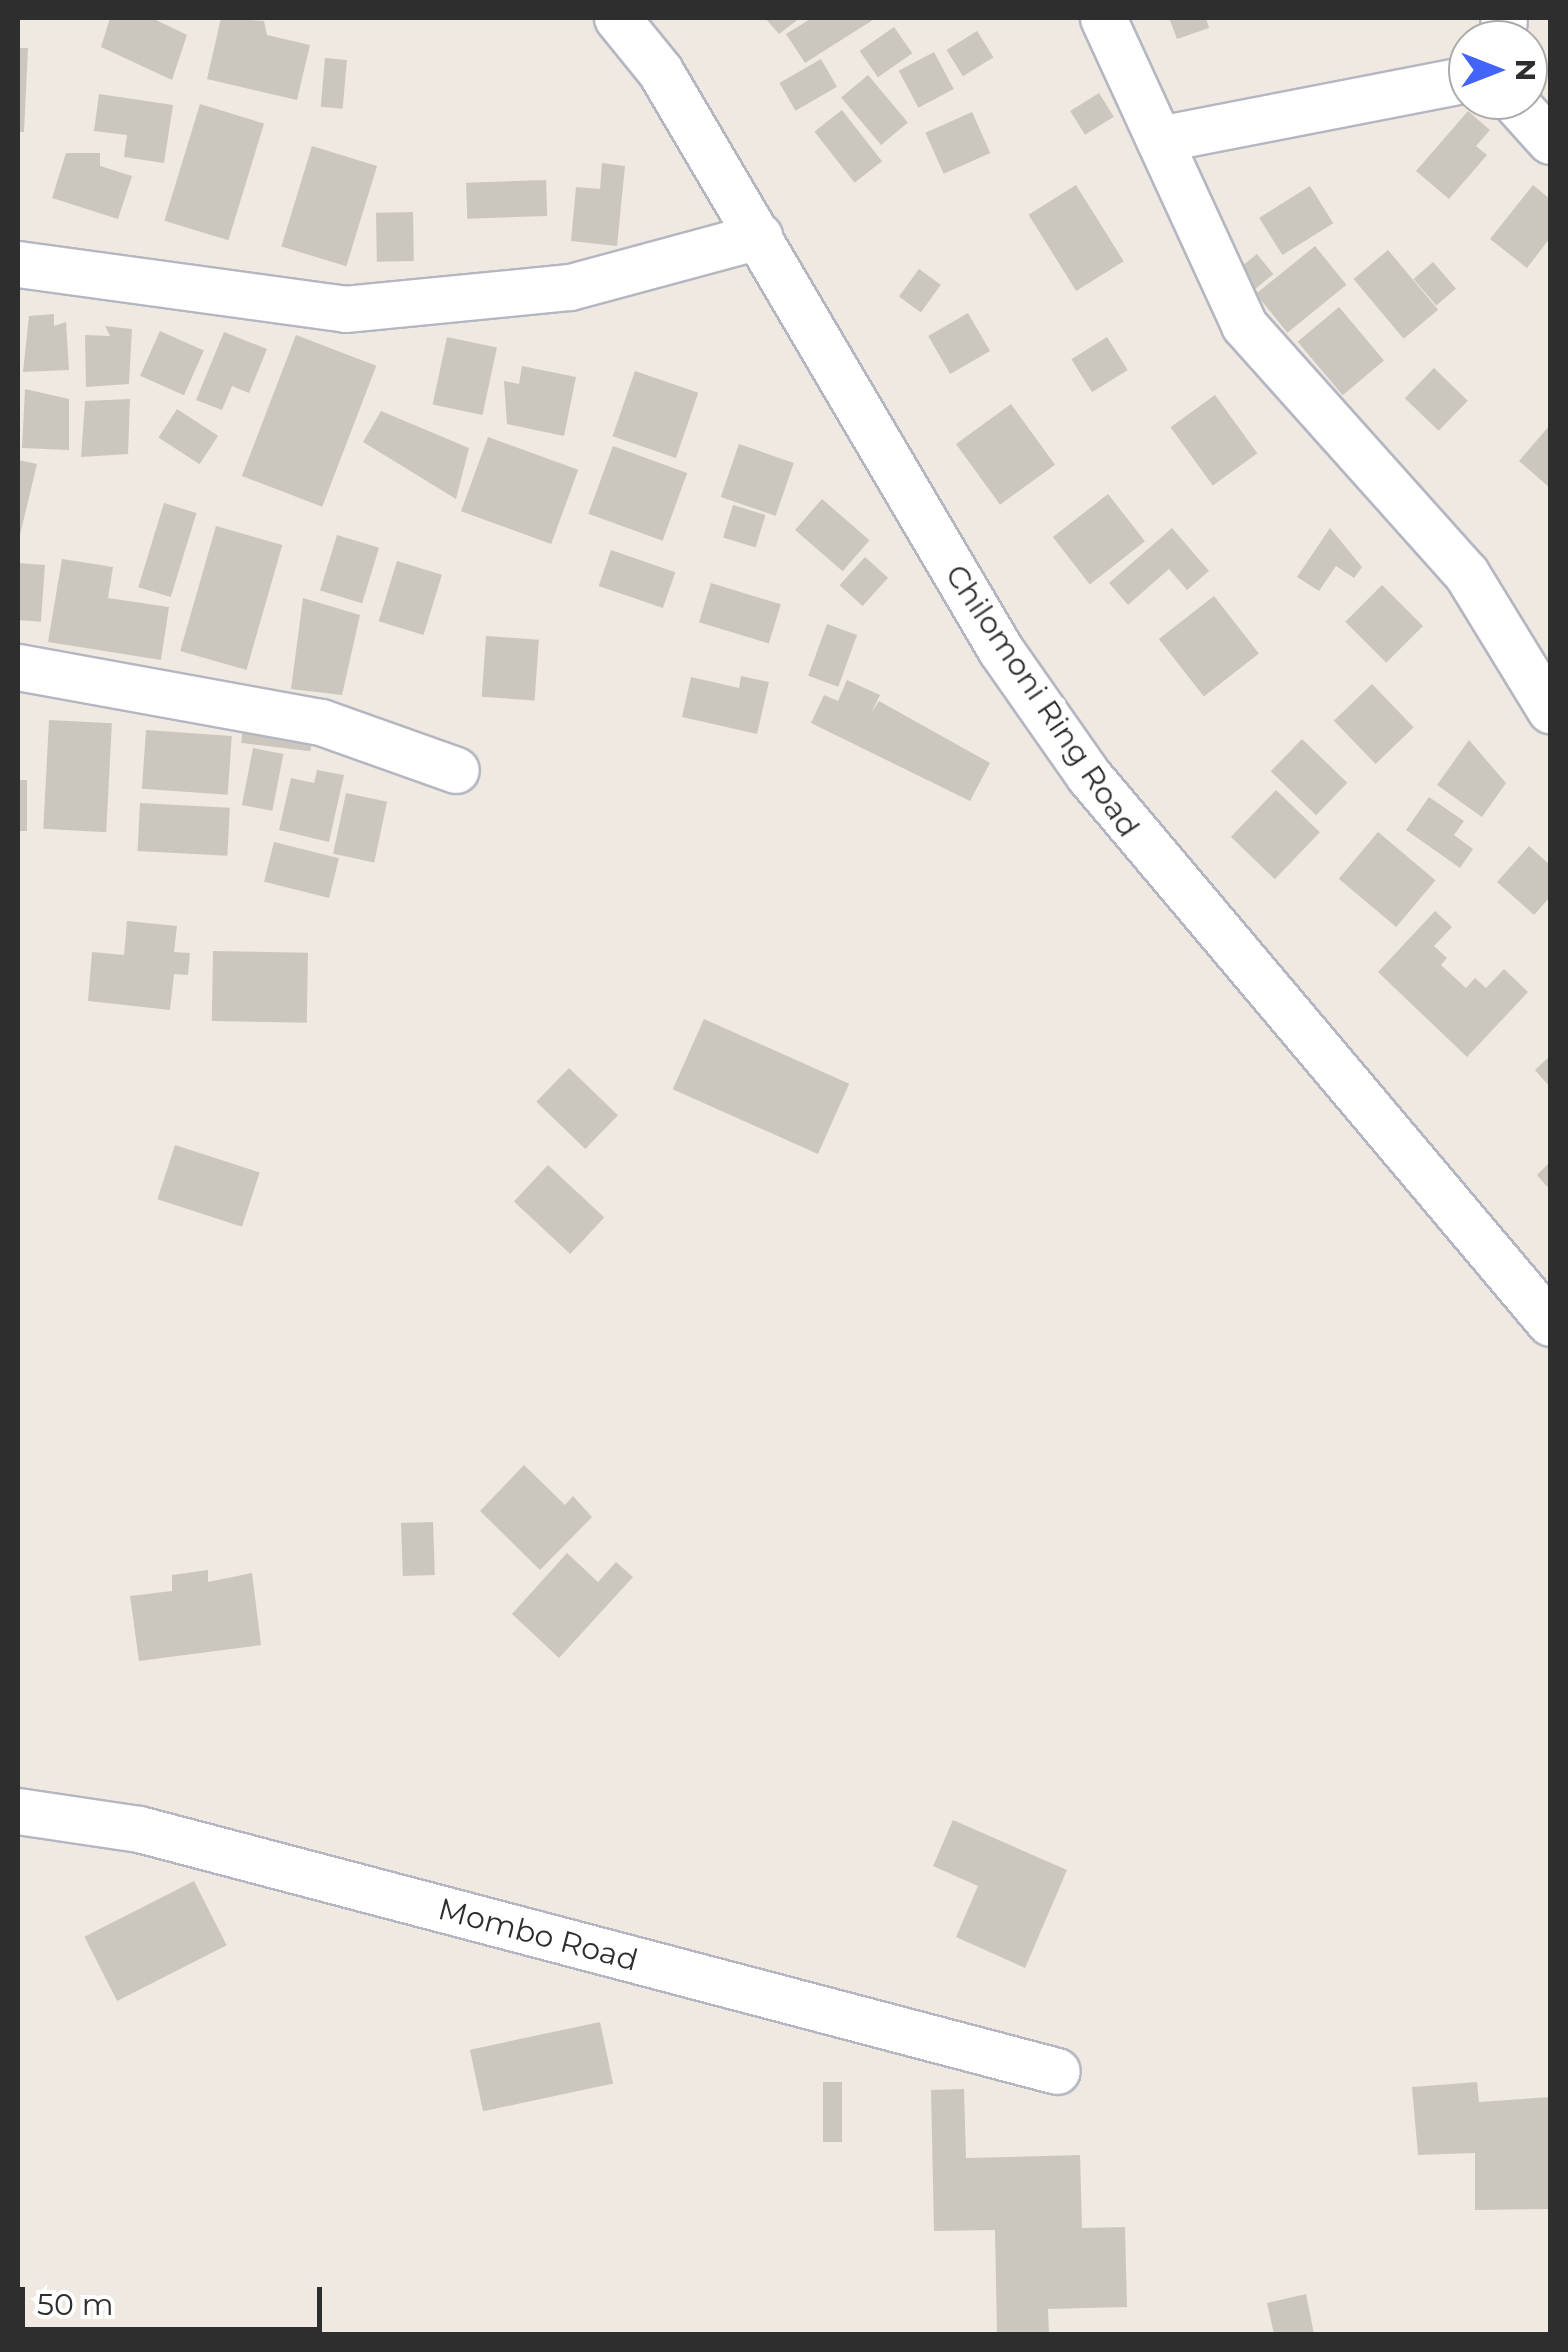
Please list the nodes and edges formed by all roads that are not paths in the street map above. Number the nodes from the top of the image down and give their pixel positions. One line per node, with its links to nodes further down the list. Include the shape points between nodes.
1 (618, 18): 7 (street, Chilomoni Ring Road)
2 (1103, 18): 5 (street)
3 (1448, 83): 5 (street)
4 (1531, 120): 6 (street)
5 (1158, 138): 10 (street, via 1244,325 1466,573)
6 (1550, 141)
7 (759, 236): 8 (street, via 570,287 345,309); 12 (street, Chilomoni Ring Road, via 940,552 1089,776)
8 (18, 264)
9 (18, 667): 11 (street, via 321,722)
10 (1550, 710)
11 (456, 770)
12 (1550, 1324)
13 (18, 1811): 14 (street, Mombo Road, via 139,1830)
14 (1057, 2071)

